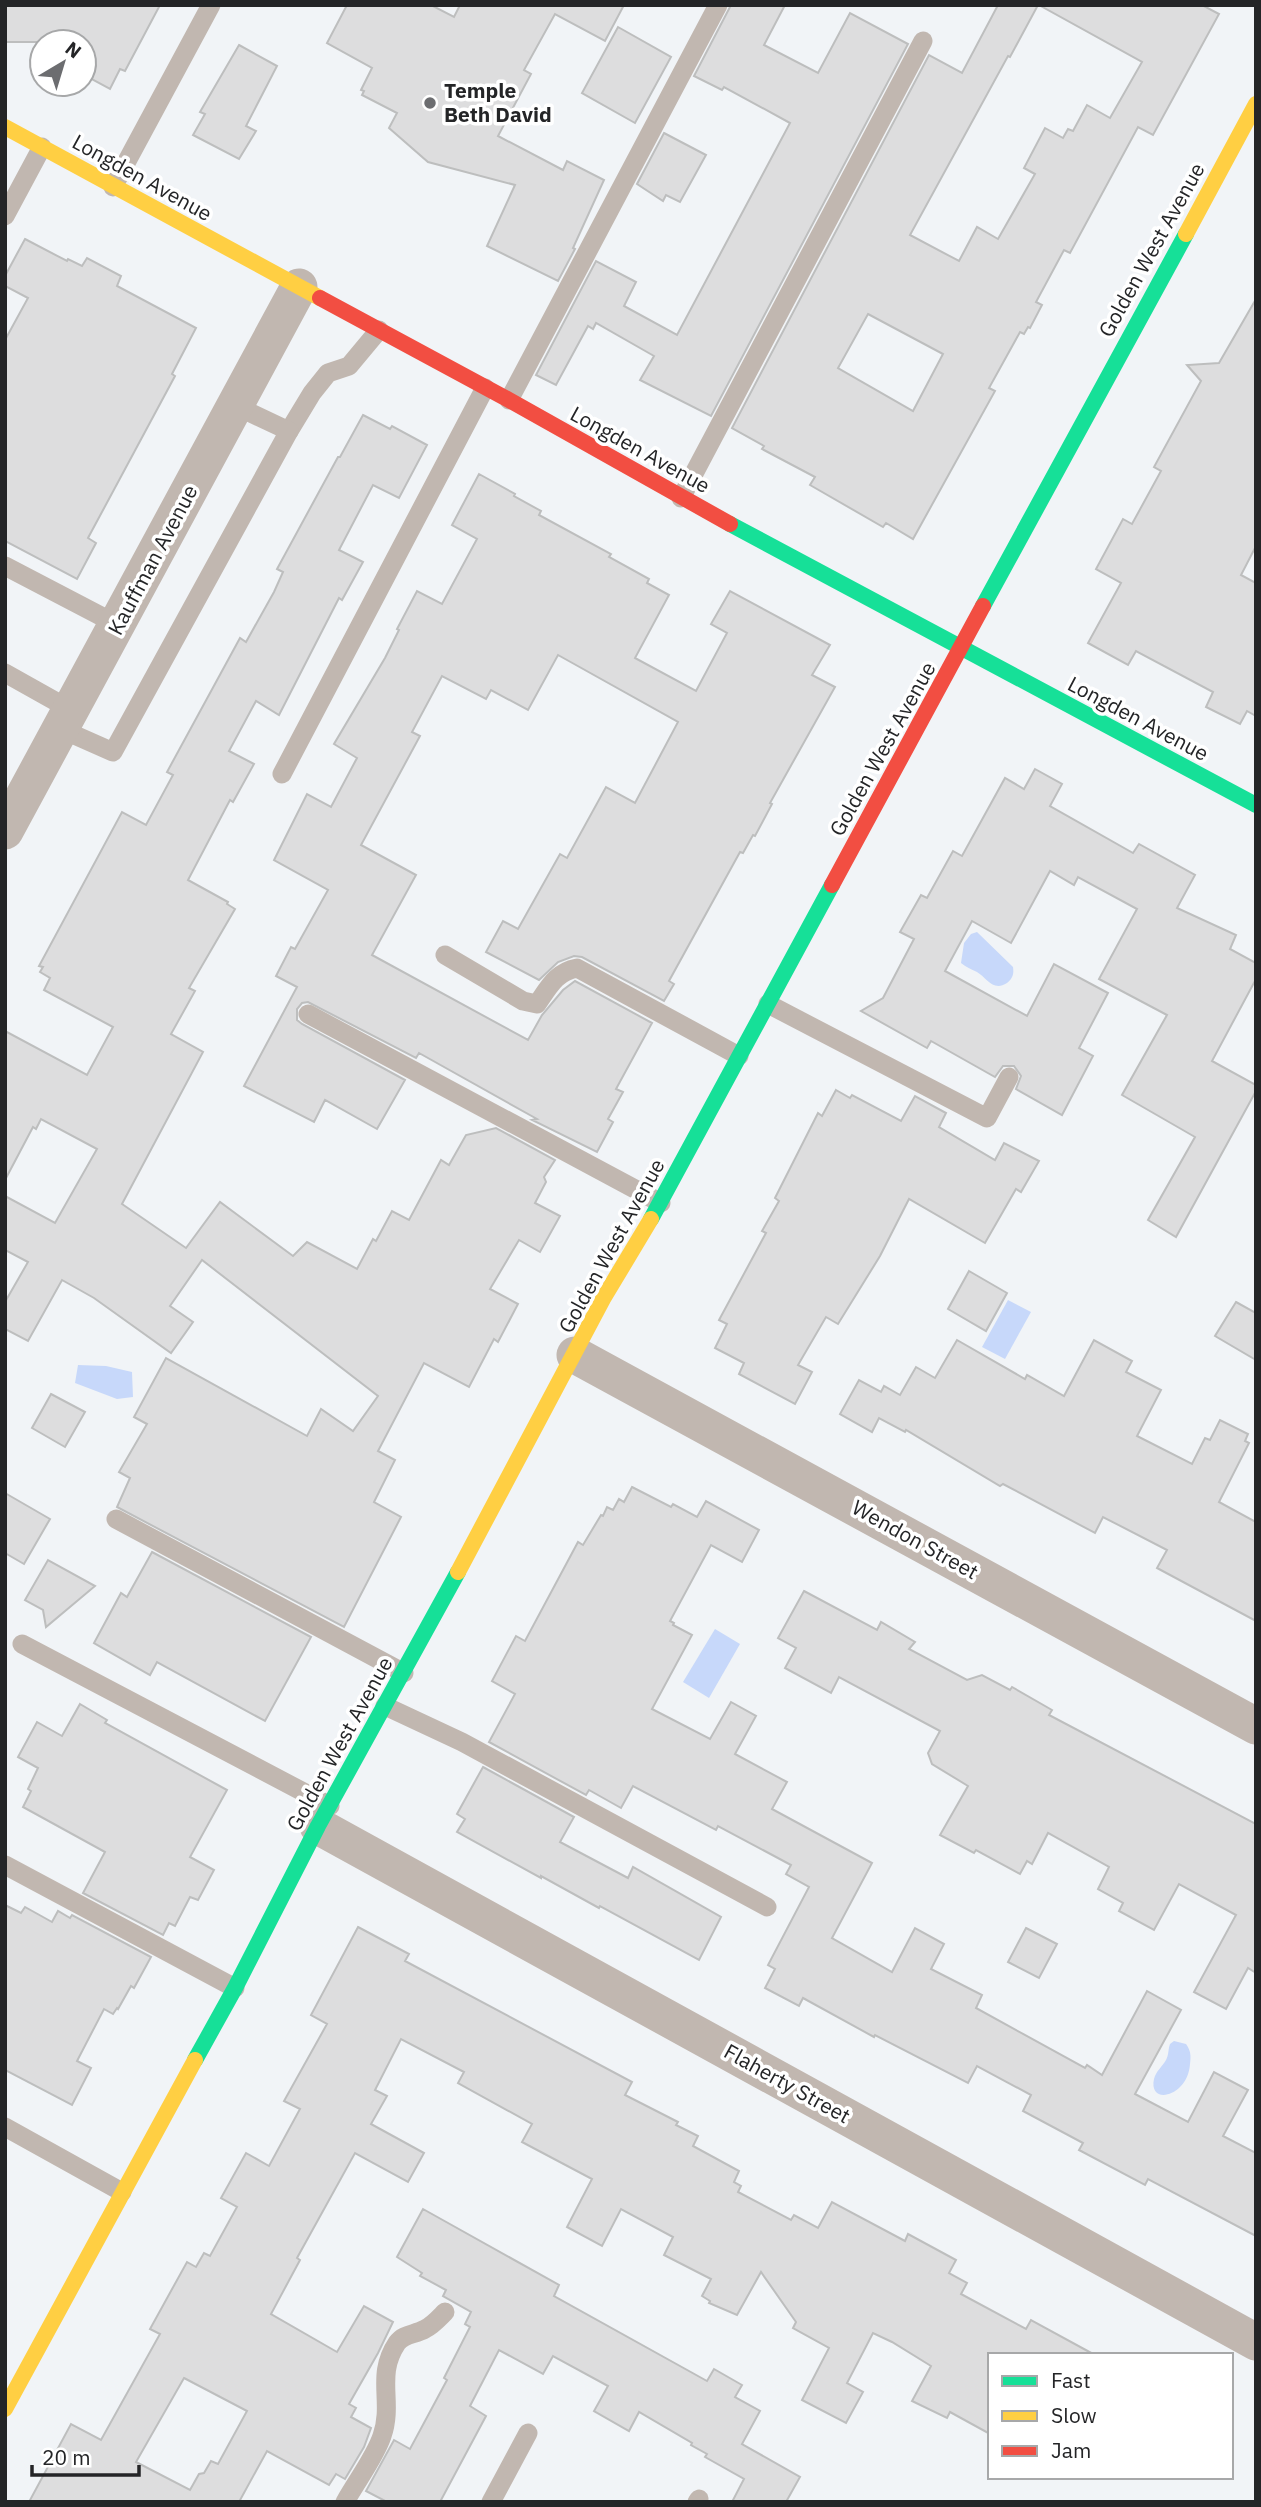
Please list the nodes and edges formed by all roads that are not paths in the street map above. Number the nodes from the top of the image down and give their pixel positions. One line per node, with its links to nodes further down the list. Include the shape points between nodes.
1 (211, 5): 7 (lane)
2 (718, 5): 12 (lane)
3 (923, 41): 15 (lane)
4 (1256, 104): 18 (street, Golden West Avenue)
5 (5, 127): 6 (street, Longden Avenue)
6 (42, 147): 7 (street, Longden Avenue); 8 (lane)
7 (113, 187): 9 (street, Longden Avenue)
8 (5, 216)
9 (299, 287): 10 (street, Longden Avenue); 13 (street, Kauffman Avenue)
10 (379, 330): 11 (street, Longden Avenue); 14 (lane, via 349,366 328,373)
11 (485, 388): 12 (street, Longden Avenue); 21 (lane)
12 (509, 400): 15 (street, Longden Avenue)
13 (236, 406): 14 (lane); 17 (street, Kauffman Avenue)
14 (289, 431): 20 (lane, via 113,752)
15 (681, 498): 18 (street, Longden Avenue)
16 (5, 566): 17 (lane)
17 (118, 625): 20 (street, Kauffman Avenue)
18 (961, 647): 22 (street, Longden Avenue); 25 (street, Golden West Avenue)
19 (5, 673): 20 (lane)
20 (66, 720): 23 (street, Kauffman Avenue)
21 (282, 774)
22 (1256, 805)
23 (5, 831)
24 (445, 955): 27 (lane, via 534,1004 557,976 578,968)
25 (768, 1004): 27 (street, Golden West Avenue); 28 (lane, via 987,1118)
26 (308, 1014): 29 (lane)
27 (739, 1056): 29 (street, Golden West Avenue)
28 (1009, 1077)
29 (662, 1203): 30 (street, Golden West Avenue, via 603,1299)
30 (575, 1355): 33 (street, Golden West Avenue); 35 (street, Wendon Street)
31 (116, 1519): 33 (lane)
32 (22, 1644): 36 (lane)
33 (404, 1673): 34 (street, Golden West Avenue)
34 (386, 1706): 36 (street, Golden West Avenue); 38 (lane, via 462,1742)
35 (1256, 1726)
36 (324, 1816): 39 (street, Golden West Avenue); 43 (street, Flaherty Street)
37 (5, 1865): 39 (lane)
38 (767, 1907)
39 (235, 1988): 41 (street, Golden West Avenue)
40 (5, 2127): 41 (lane)
41 (122, 2192): 44 (street, Golden West Avenue)
42 (445, 2312): 46 (lane, via 427,2329 399,2340 386,2363 388,2402 382,2439)
43 (1256, 2342)
44 (5, 2409)
45 (528, 2433): 47 (lane)
46 (345, 2502)
47 (491, 2502)

